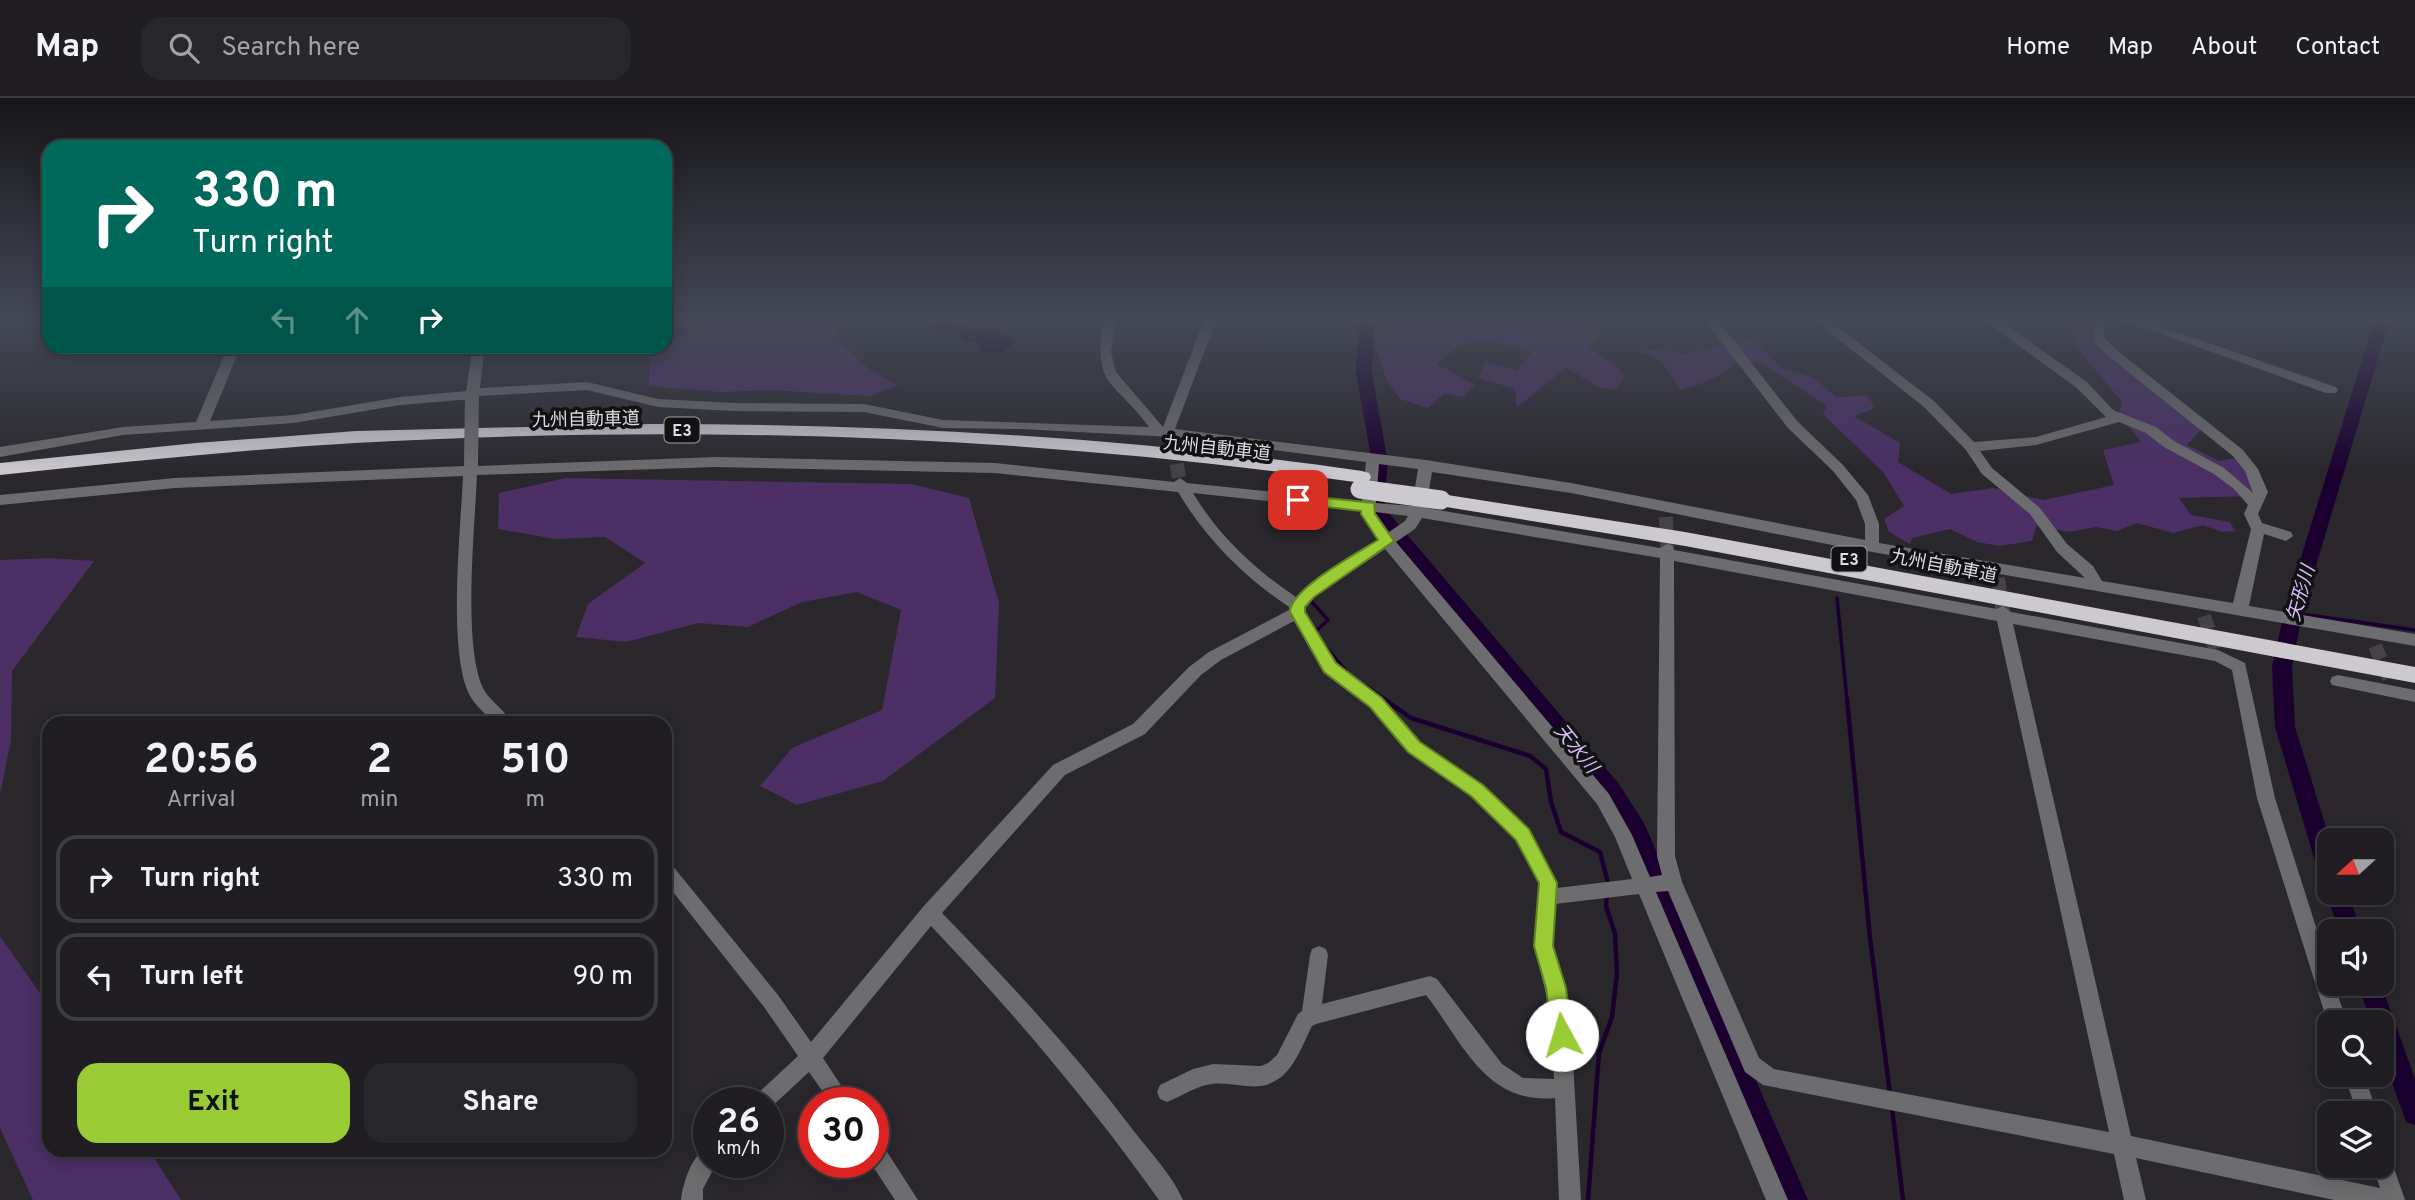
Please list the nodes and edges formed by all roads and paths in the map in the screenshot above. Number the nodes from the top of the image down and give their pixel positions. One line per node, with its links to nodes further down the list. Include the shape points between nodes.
1 (225, 369): 13 (street)
2 (476, 369): 11 (street)
3 (1109, 369): 14 (street)
4 (1192, 369): 14 (street)
5 (1749, 369): 31 (street, via 1793,425 1863,498 1872,524)
6 (1884, 369): 15 (street, via 1929,404)
7 (2060, 369): 12 (street)
8 (2132, 369): 25 (street, via 2246,463 2261,492)
9 (2272, 369): 10 (street)
10 (2331, 390)
11 (473, 393): 13 (street, via 293,419); 14 (street, via 587,386 658,403 864,408 943,424); 19 (street, bridge)
12 (2116, 419): 15 (street, via 2036,441); 25 (street, via 2151,430 2203,461 2239,486)
13 (202, 424): 16 (street, via 123,431)
14 (1168, 435): 17 (street)
15 (1971, 447): 33 (street, via 1987,471 2035,511)
16 (0, 452)
17 (1373, 457): 18 (street); 26 (street)
18 (1426, 465): 27 (street); 31 (street)
19 (471, 466): 23 (street, via 902,465 995,468); 24 (street, via 175,483); 44 (street, via 464,596 467,665 478,695)
20 (0, 469): 22 (highway, 九州自動車道 / E3, via 437,433 717,429 1044,442 1278,464)
21 (0, 480): 22 (highway, 九州自動車道 / E3, via 323,451 713,440 1041,454)
22 (1361, 483): 37 (highway, 九州自動車道 / E3, bridge, via 1706,544)
23 (1181, 486): 26 (street); 34 (street, via 1238,562)
24 (0, 500)
25 (2256, 505): 28 (street, via 2251,514)
26 (1369, 506): 27 (street); 30 (street, via 1368,514)
27 (1418, 512): 30 (street, via 1410,525); 32 (street)
28 (2256, 526): 29 (street); 35 (street)
29 (2286, 536)
30 (1387, 541): 34 (street, via 1309,593); 47 (street, via 1603,800)
31 (1872, 546): 33 (street, via 1998,573)
32 (1666, 551): 36 (street); 46 (street, via 1666,856)
33 (2097, 586): 35 (street, via 2201,610)
34 (1297, 609): 48 (street, via 1330,667 1376,702 1414,747 1477,790 1522,834 1548,883); 49 (street, via 1195,671 1139,729 1059,769)
35 (2241, 611): 37 (street)
36 (2003, 614): 51 (street, via 2217,653 2239,667 2266,797); 58 (street)
37 (2255, 631): 39 (highway, 九州自動車道 / E3); 39 (street)
38 (2415, 640): 39 (street)
39 (2334, 646): 40 (highway, 九州自動車道 / E3); 41 (highway, 九州自動車道 / E3)
40 (2415, 661)
41 (2415, 675)
42 (2338, 681): 43 (street, via 2394,688)
43 (2415, 696)
44 (498, 716)
45 (672, 877): 53 (street)
46 (1673, 882): 47 (street); 58 (street, via 1752,1065 1770,1077)
47 (1644, 886): 48 (street); 66 (street)
48 (1548, 897): 56 (street, via 1544,946 1560,1009)
49 (930, 913): 53 (street); 64 (street, via 1054,1046)
50 (1319, 955): 52 (street)
51 (2333, 1010)
52 (1311, 1016): 56 (street, via 1430,985 1505,1080 1539,1090); 57 (street, via 1275,1070 1262,1076 1213,1074)
53 (812, 1056): 54 (street); 55 (street)
54 (780, 1087)
55 (832, 1087)
56 (1564, 1087): 65 (street)
57 (1167, 1092)
58 (2123, 1145): 67 (street); 68 (street)
59 (889, 1172): 63 (street)
60 (698, 1178): 62 (street)
61 (2387, 1178): 69 (street)
62 (692, 1200)
63 (907, 1200)
64 (1172, 1200)
65 (1570, 1200)
66 (1777, 1200)
67 (2135, 1200)
68 (2385, 1200)
69 (2394, 1200)

